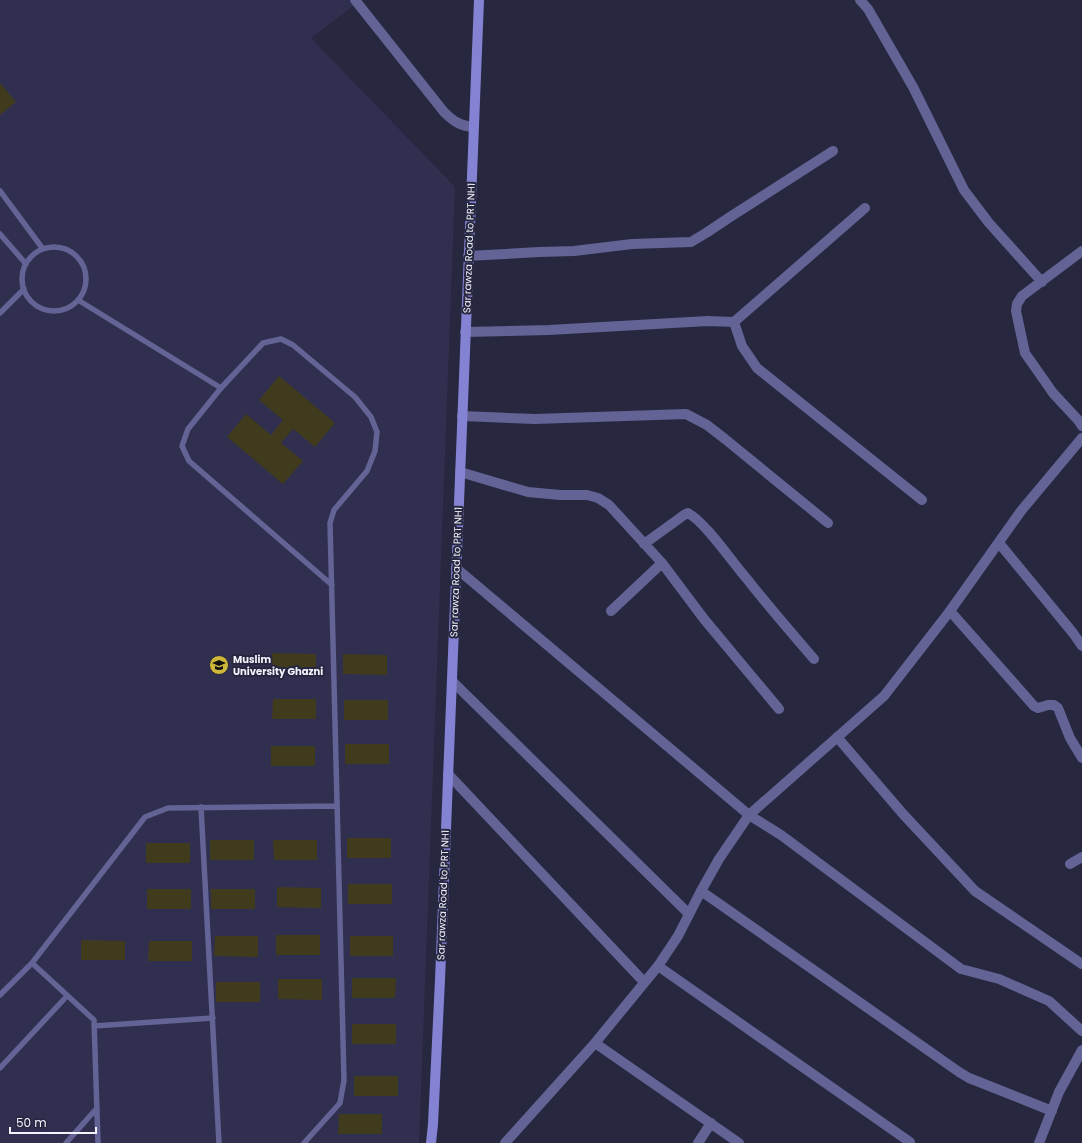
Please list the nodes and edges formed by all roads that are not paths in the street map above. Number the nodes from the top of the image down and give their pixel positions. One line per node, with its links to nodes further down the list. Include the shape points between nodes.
1 (355, 0): 4 (street, via 444,112 455,123)
2 (479, 0): 4 (main road, Sar rawza Road to PRT NH1)
3 (860, 0): 13 (street, via 868,8 913,87 964,190 989,223)
4 (474, 127): 11 (main road, Sar rawza Road to PRT NH1)
5 (833, 151): 11 (street, via 690,242)
6 (0, 191): 9 (lane)
7 (865, 208): 17 (street)
8 (0, 234): 12 (lane)
9 (43, 248): 12 (lane); 15 (lane, via 63,248 80,260 86,280)
10 (1082, 251): 13 (street)
11 (468, 256): 18 (main road, Sar rawza Road to PRT NH1)
12 (26, 264): 14 (lane, via 22,281)
13 (1042, 282): 21 (street, via 1022,296 1016,304 1025,353 1053,394)
14 (24, 289): 15 (lane, via 30,300 48,310 69,307); 16 (lane)
15 (78, 300): 19 (lane)
16 (0, 313)
17 (734, 322): 18 (street); 24 (street, via 742,346 756,368)
18 (465, 332): 20 (main road, Sar rawza Road to PRT NH1)
19 (221, 388): 30 (lane, via 188,429 182,446 189,461); 30 (lane, via 263,343 281,339 293,345 355,397 371,416 377,432 375,451 367,471 334,510 330,523)
20 (462, 416): 23 (main road, Sar rawza Road to PRT NH1); 25 (street, via 536,420 686,414 707,424)
21 (1082, 426)
22 (1082, 438): 26 (street, via 1021,511)
23 (460, 472): 27 (street, via 528,492 587,495 598,498 609,506); 29 (main road, Sar rawza Road to PRT NH1)
24 (922, 500)
25 (828, 522)
26 (999, 543): 32 (street); 33 (street)
27 (644, 544): 28 (street); 34 (street, via 684,515 692,516)
28 (662, 563): 31 (street); 36 (street, via 704,619)
29 (456, 568): 35 (main road, Sar rawza Road to PRT NH1); 42 (street)
30 (332, 584): 40 (lane)
31 (611, 611)
32 (950, 611): 37 (street, via 884,696); 38 (street, via 1034,706 1038,708 1054,705 1058,708 1070,738)
33 (1082, 646)
34 (814, 659)
35 (452, 681): 39 (main road, Sar rawza Road to PRT NH1); 46 (street)
36 (779, 709)
37 (837, 737): 42 (street); 48 (street, via 903,814 975,891)
38 (1082, 758)
39 (448, 774): 50 (street); 67 (main road, Sar rawza Road to PRT NH1)
40 (337, 806): 41 (lane); 66 (lane, via 344,1080 340,1103)
41 (201, 807): 47 (lane, via 168,808 145,817); 53 (lane)
42 (749, 815): 45 (street); 55 (street, via 781,835 961,968 999,979 1049,1001)
43 (1082, 856): 44 (street)
44 (1070, 864)
45 (700, 891): 46 (street); 60 (street, via 959,1072)
46 (689, 914): 49 (street)
47 (32, 963): 51 (lane); 52 (lane)
48 (1082, 964)
49 (658, 966): 50 (street); 62 (street)
50 (644, 982): 56 (street)
51 (0, 995)
52 (67, 996): 54 (lane, via 94,1020); 58 (lane)
53 (213, 1018): 54 (lane); 65 (lane)
54 (94, 1026): 59 (lane)
55 (1082, 1031)
56 (595, 1043): 61 (street); 68 (street)
57 (1082, 1050): 60 (street)
58 (0, 1068)
59 (97, 1108): 63 (lane); 64 (lane)
60 (1052, 1111): 71 (street)
61 (711, 1123): 69 (street); 70 (street)
62 (910, 1142)
63 (66, 1143)
64 (98, 1143)
65 (219, 1143)
66 (304, 1143)
67 (431, 1143)
68 (505, 1143)
69 (698, 1143)
70 (740, 1143)
71 (1039, 1143)

